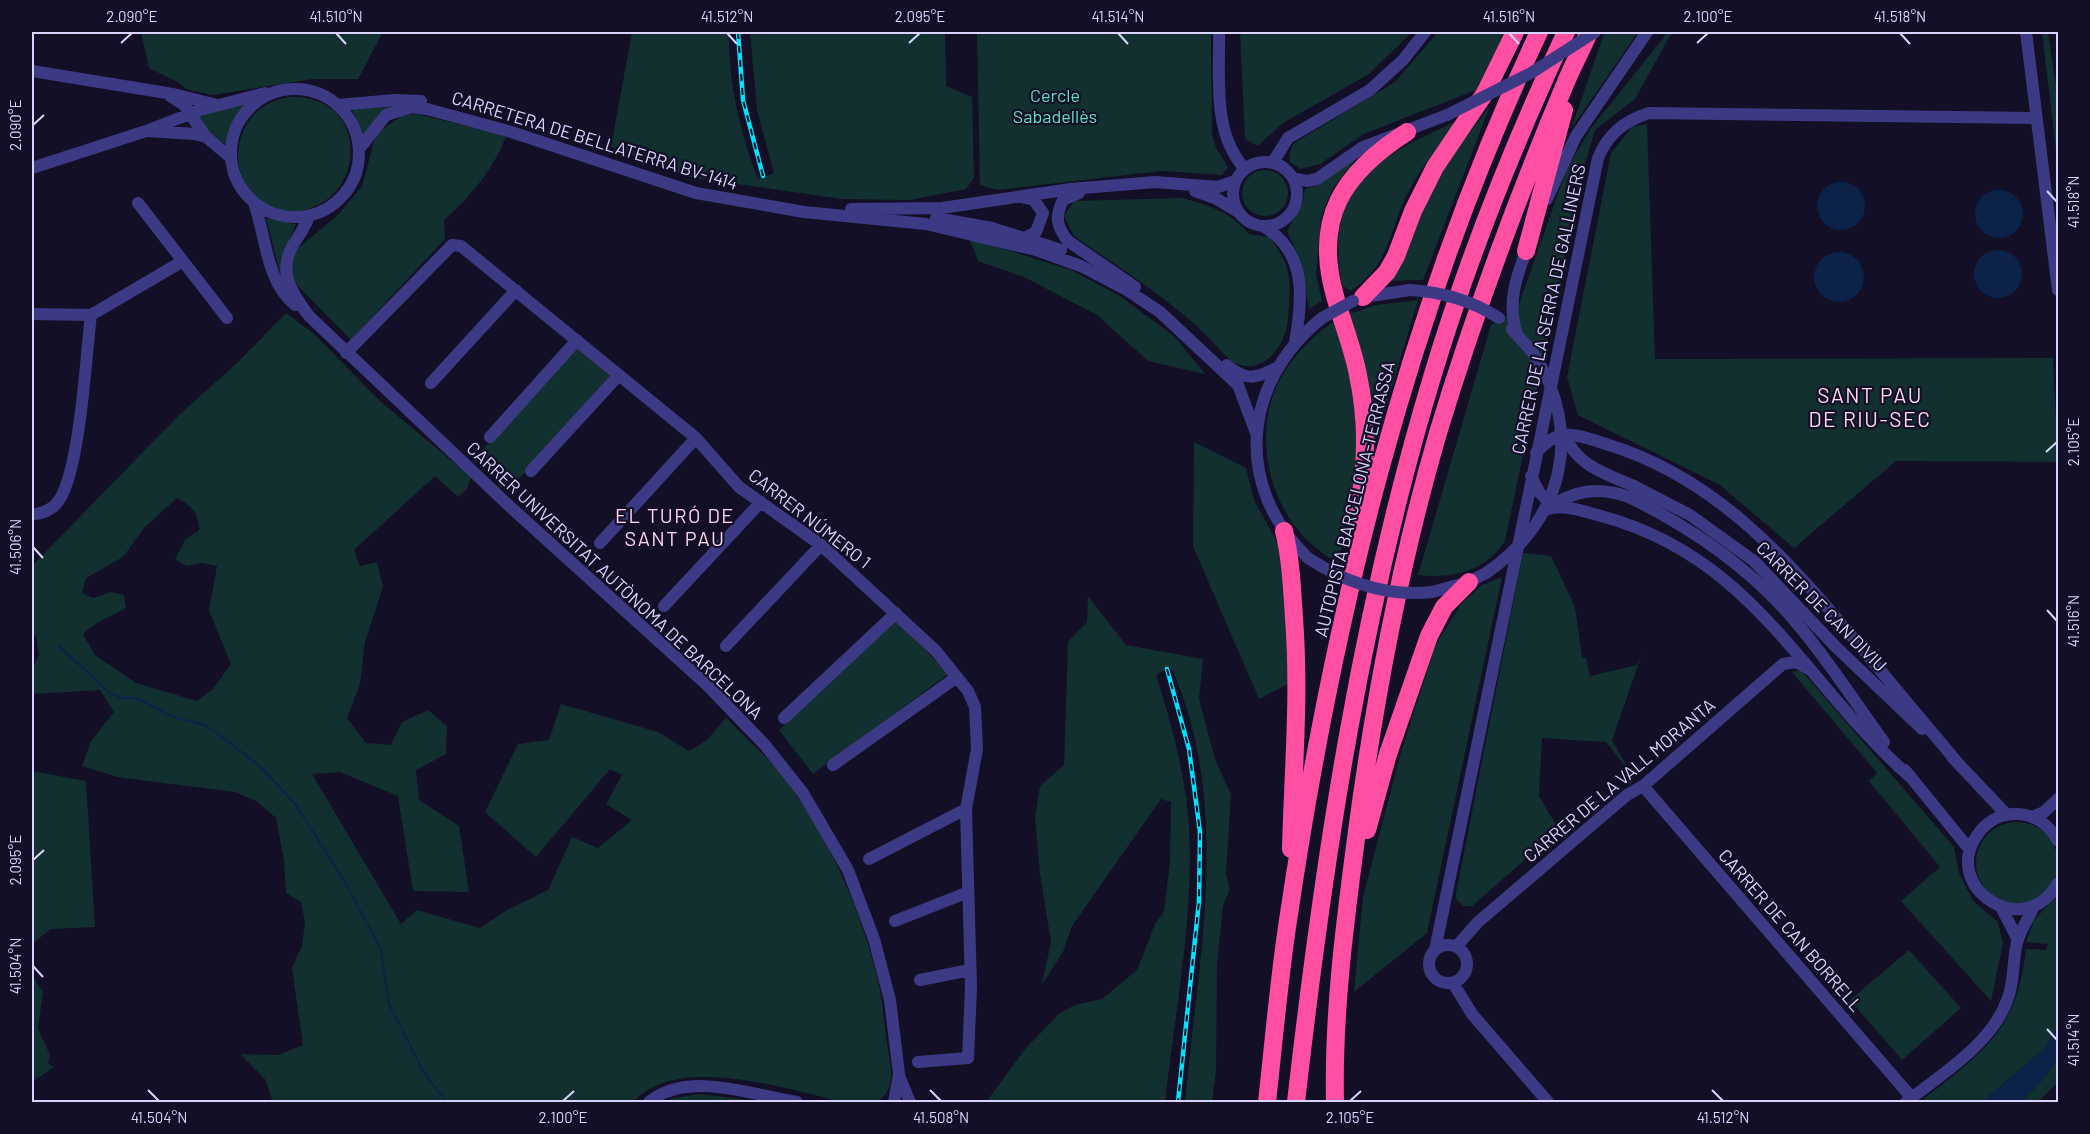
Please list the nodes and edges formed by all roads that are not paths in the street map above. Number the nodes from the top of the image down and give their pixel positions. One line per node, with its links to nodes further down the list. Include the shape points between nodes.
1 (1219, 32): 28 (street, via 1220,118 1230,150)
2 (1425, 32): 26 (street, via 1403,60 1370,90 1288,138)
3 (1515, 32): 47 (highway, via 1485,93 1435,167 1387,272)
4 (1539, 32): 77 (highway, AUTOPISTA BARCELONA-TERRASSA, via 1470,190 1436,284 1389,434)
5 (1566, 32): 120 (highway, via 1517,143 1459,294 1433,372 1394,517 1366,638 1326,865)
6 (1589, 32): 10 (highway)
7 (1595, 32): 22 (street, bridge, via 1531,73)
8 (1647, 32): 42 (street, via 1576,136)
9 (2026, 32): 18 (street)
10 (1581, 51): 42 (highway); 101 (highway, via 1516,207 1469,337 1423,489 1392,619 1365,770)
11 (33, 74): 13 (street)
12 (273, 92): 14 (street); 15 (street, via 307,90); 25 (street, via 242,116 232,138)
13 (169, 95): 14 (street); 16 (street); 19 (street, via 176,108)
14 (216, 105): 16 (street)
15 (338, 105): 17 (street, CARRETERA DE BELLATERRA BV-1414, via 421,100); 24 (street, via 351,122)
16 (190, 113): 19 (street); 23 (street)
17 (464, 115): 20 (street, CARRETERA DE BELLATERRA BV-1414); 24 (street, CARRETERA DE BELLATERRA BV-1414, via 412,107 386,115)
18 (2037, 118): 46 (street); 60 (street, CARRER DE LA SERRA DE GALLINERS, via 1649,113 1629,120 1611,134 1598,158)
19 (172, 119): 21 (street)
20 (508, 128): 36 (street, via 714,189 806,206); 39 (street, CARRETERA DE BELLATERRA BV-1414, via 696,193 804,212)
21 (146, 131): 23 (street); 27 (street)
22 (1407, 132): 29 (street, via 1383,137 1363,147 1317,179); 77 (highway, via 1366,160 1354,175 1335,207 1328,243 1331,280 1358,374 1364,411 1365,458 1351,542)
23 (206, 137): 25 (street)
24 (359, 149): 38 (street, via 357,170 347,190 329,208)
25 (230, 157): 35 (street, via 236,180)
26 (1273, 162): 28 (street, via 1262,161); 29 (street)
27 (32, 168)
28 (1244, 168): 30 (street)
29 (1293, 178): 40 (street, via 1297,196 1290,215 1281,222)
30 (1235, 181): 31 (street); 37 (street, via 1233,199)
31 (1216, 193): 32 (street, via 1156,187); 37 (street)
32 (1068, 194): 33 (street); 44 (street, CARRETERA DE BELLATERRA BV-1414, via 1056,218 1060,231 1068,241)
33 (1018, 196): 36 (street, via 942,208); 41 (street, via 1030,198 1043,213)
34 (138, 203): 43 (street)
35 (254, 203): 38 (street, via 282,216); 50 (street, CARRER UNIVERSITAT AUTÒNOMA DE BARCELONA, via 279,288)
36 (850, 209): 41 (street, CARRETERA DE BELLATERRA BV-1414, via 942,219)
37 (1237, 211): 40 (street, via 1252,224)
38 (309, 216): 50 (street, CARRER UNIVERSITAT AUTÒNOMA DE BARCELONA, via 289,252 285,274 292,294)
39 (902, 220): 41 (street, CARRETERA DE BELLATERRA BV-1414, via 969,228 1014,240); 58 (street, CARRETERA DE BELLATERRA BV-1414, via 1003,242 1081,266 1160,312)
40 (1263, 226): 54 (street, via 1283,240 1299,278)
41 (1032, 235): 44 (street, CARRETERA DE BELLATERRA BV-1414)
42 (1526, 251): 52 (street, via 1511,303)
43 (183, 261): 49 (street); 51 (street)
44 (1136, 287): 58 (street, CARRETERA DE BELLATERRA BV-1414, via 1165,308)
45 (516, 290): 53 (street, CARRER NÚMERO 1); 55 (street, CARRER NÚMERO 1, via 461,246 452,245); 59 (street)
46 (2058, 290)
47 (1358, 299): 52 (street, bridge, via 1410,290 1448,295 1476,305); 54 (street, bridge, via 1322,318)
48 (32, 314): 49 (street)
49 (91, 315): 72 (street, via 74,456 67,483 56,504)
50 (309, 316): 55 (street, CARRER UNIVERSITAT AUTÒNOMA DE BARCELONA)
51 (227, 318)
52 (1517, 334): 61 (street, bridge, via 1550,381)
53 (577, 340): 57 (street, CARRER NÚMERO 1); 64 (street)
54 (1295, 342): 56 (street)
55 (346, 353): 112 (street, CARRER UNIVERSITAT AUTÒNOMA DE BARCELONA, via 707,685 765,745 803,793 848,870 874,939 890,1000)
56 (1276, 368): 58 (street); 62 (street)
57 (619, 375): 65 (street, CARRER NÚMERO 1); 67 (street)
58 (1241, 381): 62 (street, CARRETERA DE BELLATERRA BV-1414)
59 (431, 383)
60 (1548, 398): 63 (street, via 1558,419); 66 (street, CARRER DE LA SERRA DE GALLINERS)
61 (1562, 427): 69 (street, CARRER DE CAN DIVIU, bridge, via 1572,451 1586,465); 71 (street, bridge, via 1560,465)
62 (1256, 433): 73 (street, via 1262,484)
63 (1574, 434): 66 (street, via 1555,437); 85 (street, CARRER DE CAN DIVIU, via 1622,449 1671,471 1743,519 1789,563)
64 (490, 436)
65 (696, 438): 70 (street, CARRER NÚMERO 1, via 740,487); 75 (street)
66 (1536, 453): 68 (street, CARRER DE LA SERRA DE GALLINERS)
67 (531, 471)
68 (1531, 476): 71 (street); 74 (street, CARRER DE LA SERRA DE GALLINERS)
69 (1632, 492): 71 (street, CARRER DE CAN DIVIU, bridge, via 1591,489 1566,496); 85 (street, CARRER DE CAN DIVIU, via 1690,515 1754,561 1837,648); 87 (street, CARRER DE CAN DIVIU, via 1717,547 1771,595 1822,655)
70 (761, 502): 76 (street, CARRER NÚMERO 1); 79 (street)
71 (1550, 508): 74 (street, CARRER DE CAN DIVIU); 78 (street, bridge, via 1517,549); 82 (street, CARRER DE CAN DIVIU, via 1588,513 1625,524 1700,561 1760,610)
72 (32, 514)
73 (1284, 531): 78 (street, bridge, via 1308,558 1354,583 1378,590 1432,592); 102 (highway, via 1291,566 1297,653)
74 (1519, 534): 103 (street, CARRER DE LA SERRA DE GALLINERS)
75 (600, 543)
76 (821, 545): 80 (street, CARRER NÚMERO 1); 81 (street)
77 (1353, 575): 102 (highway, AUTOPISTA BARCELONA-TERRASSA)
78 (1469, 582): 101 (highway, via 1444,607 1429,636 1379,784)
79 (664, 606)
80 (896, 613): 83 (street, CARRER NÚMERO 1); 84 (street)
81 (726, 646)
82 (1812, 671): 87 (street, CARRER DE CAN DIVIU); 88 (street, CARRER DE LA VALL MORANTA, via 1796,662 1783,664)
83 (957, 677): 86 (street); 90 (street, CARRER NÚMERO 1, via 975,707 977,748)
84 (784, 718)
85 (1957, 762): 91 (street, CARRER DE CAN DIVIU)
86 (833, 765)
87 (1909, 776): 95 (street, CARRER DE CAN DIVIU)
88 (1643, 786): 106 (street, CARRER DE LA VALL MORANTA, via 1627,795); 114 (street, CARRER DE CAN BORRELL)
89 (2058, 799): 92 (street)
90 (966, 809): 96 (street); 98 (street, CARRER NÚMERO 1)
91 (2007, 815): 92 (street); 95 (street, via 1982,829)
92 (2033, 818): 94 (street, via 2048,826)
93 (2058, 833): 94 (street)
94 (2058, 840)
95 (1970, 850): 100 (street, via 1969,866 1975,885 1988,900)
96 (869, 859)
97 (2058, 883): 99 (street, via 2048,897)
98 (966, 894): 104 (street); 108 (street, CARRER NÚMERO 1)
99 (2034, 906): 100 (street); 105 (street)
100 (2001, 907): 105 (street)
101 (1346, 913): 121 (highway, via 1338,973)
102 (1289, 914): 119 (highway, AUTOPISTA BARCELONA-TERRASSA)
103 (1440, 918): 106 (street); 107 (street, CARRER DE LA SERRA DE GALLINERS)
104 (895, 921)
105 (2018, 940): 114 (street, via 2008,1000 1988,1032)
106 (1455, 946): 107 (street); 110 (street, via 1465,957 1467,967 1464,975)
107 (1435, 950): 110 (street, via 1429,962 1430,971 1440,982)
108 (970, 970): 109 (street); 111 (street, CARRER NÚMERO 1, via 968,1058)
109 (920, 980)
110 (1453, 982): 122 (street, via 1472,1014)
111 (918, 1062)
112 (899, 1074): 117 (street, CARRER UNIVERSITAT AUTÒNOMA DE BARCELONA); 118 (street, CARRER UNIVERSITAT AUTÒNOMA DE BARCELONA)
113 (772, 1100): 115 (street, via 702,1085 668,1090); 116 (street)
114 (1909, 1100)
115 (648, 1102)
116 (796, 1102)
117 (894, 1102)
118 (910, 1102)
119 (1267, 1102)
120 (1296, 1102)
121 (1335, 1102)
122 (1548, 1102)

